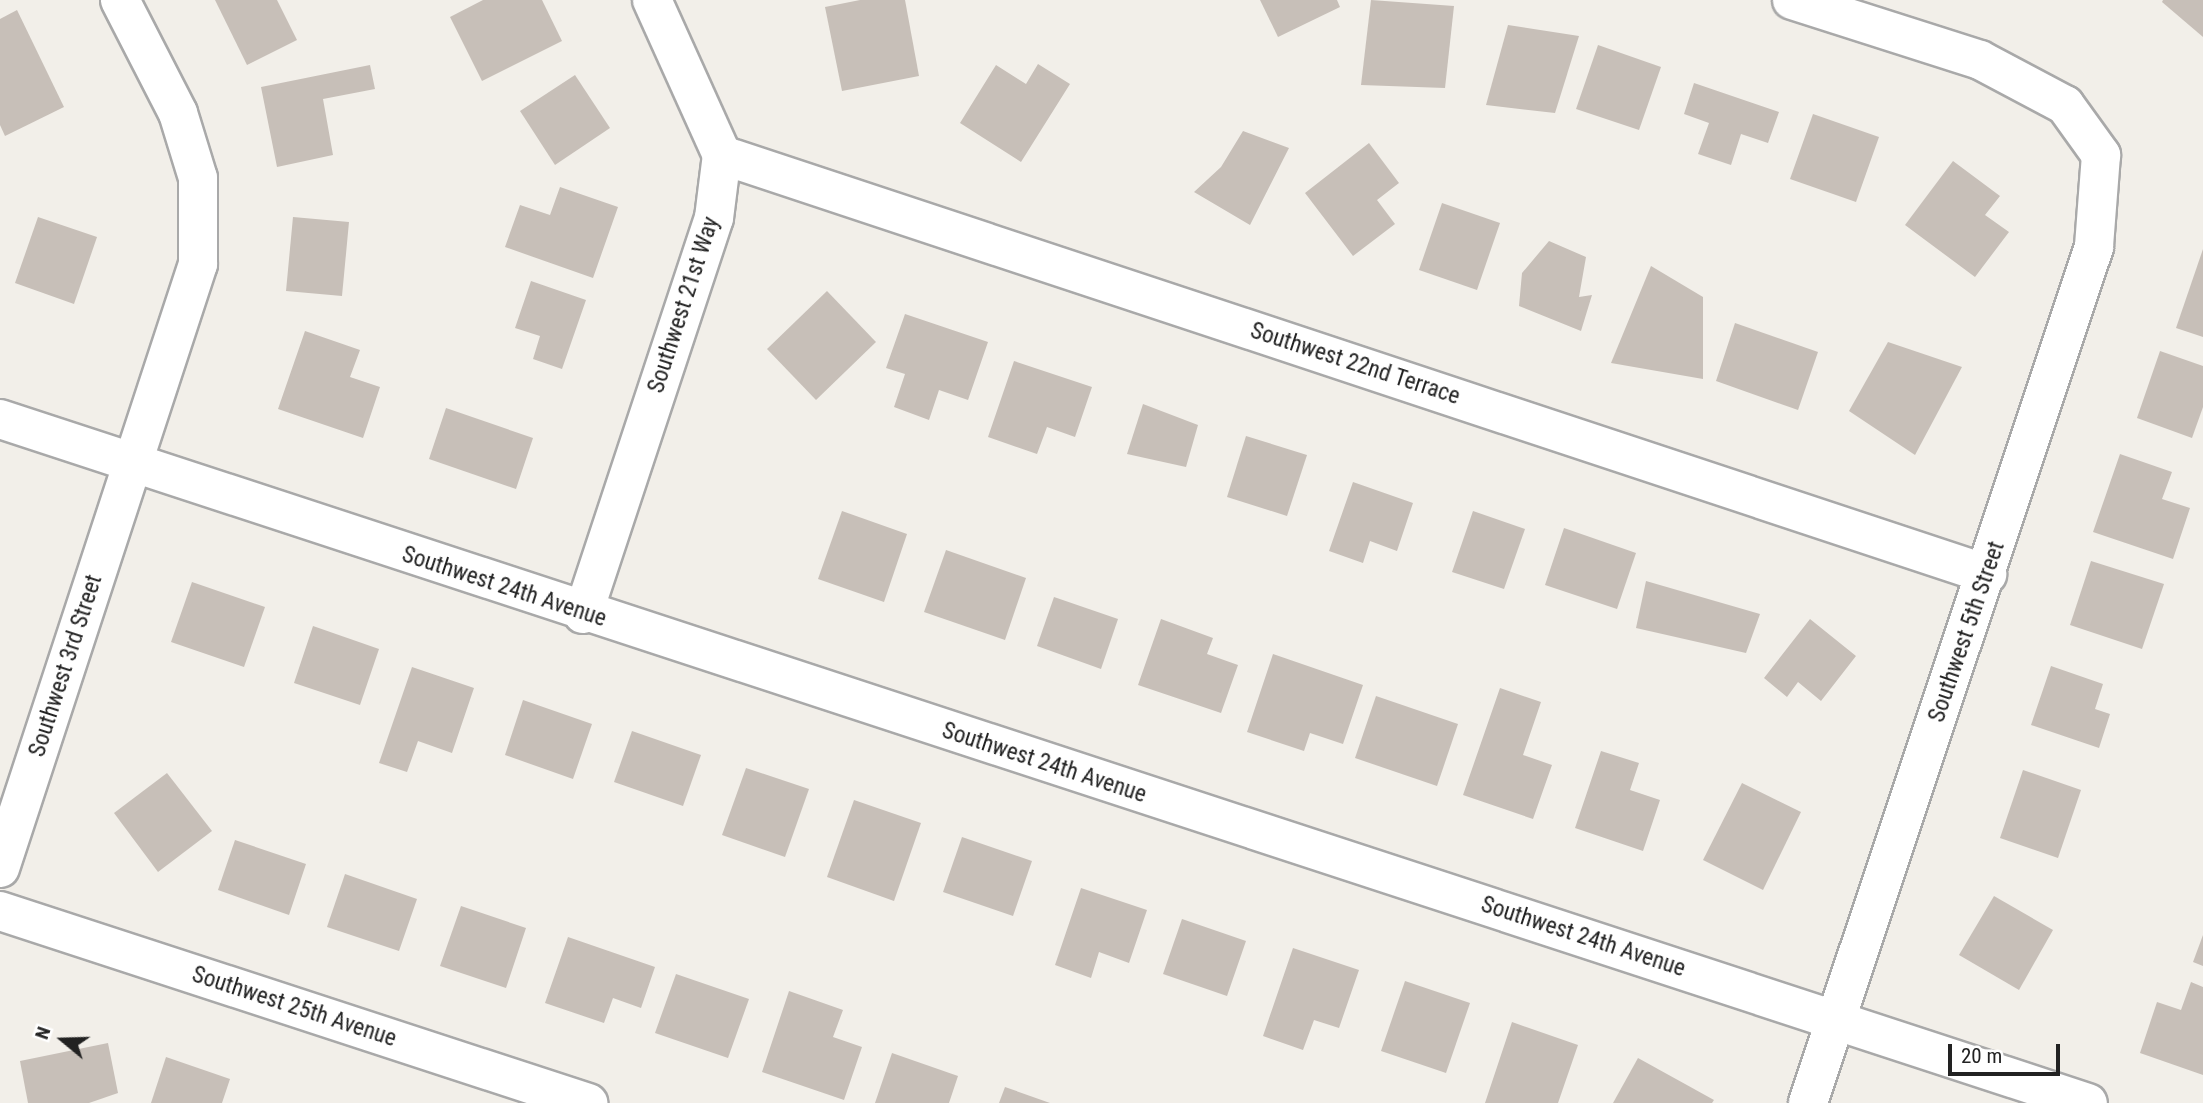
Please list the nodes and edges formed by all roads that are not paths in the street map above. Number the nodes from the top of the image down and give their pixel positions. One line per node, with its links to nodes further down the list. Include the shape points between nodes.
1 (120, 0): 6 (street, Southwest 3rd Street, via 178,113 198,178 198,264)
2 (652, 0): 4 (street)
3 (1791, 0): 7 (street, Southwest 5th Street, via 1980,60 2065,105 2101,155 2094,247)
4 (722, 155): 7 (street, Southwest 22nd Terrace); 8 (street, Southwest 21st Way, via 714,218)
5 (0, 419): 6 (street, Southwest 24th Avenue)
6 (133, 463): 8 (street, Southwest 24th Avenue); 9 (street, Southwest 3rd Street)
7 (1987, 574): 11 (street, Southwest 5th Street)
8 (583, 614): 11 (street, Southwest 24th Avenue)
9 (0, 868)
10 (0, 911): 12 (street, Southwest 25th Avenue)
11 (1837, 1018): 13 (street, Southwest 5th Street); 14 (street, Southwest 24th Avenue)
12 (588, 1103)
13 (1808, 1103)
14 (2088, 1103)

